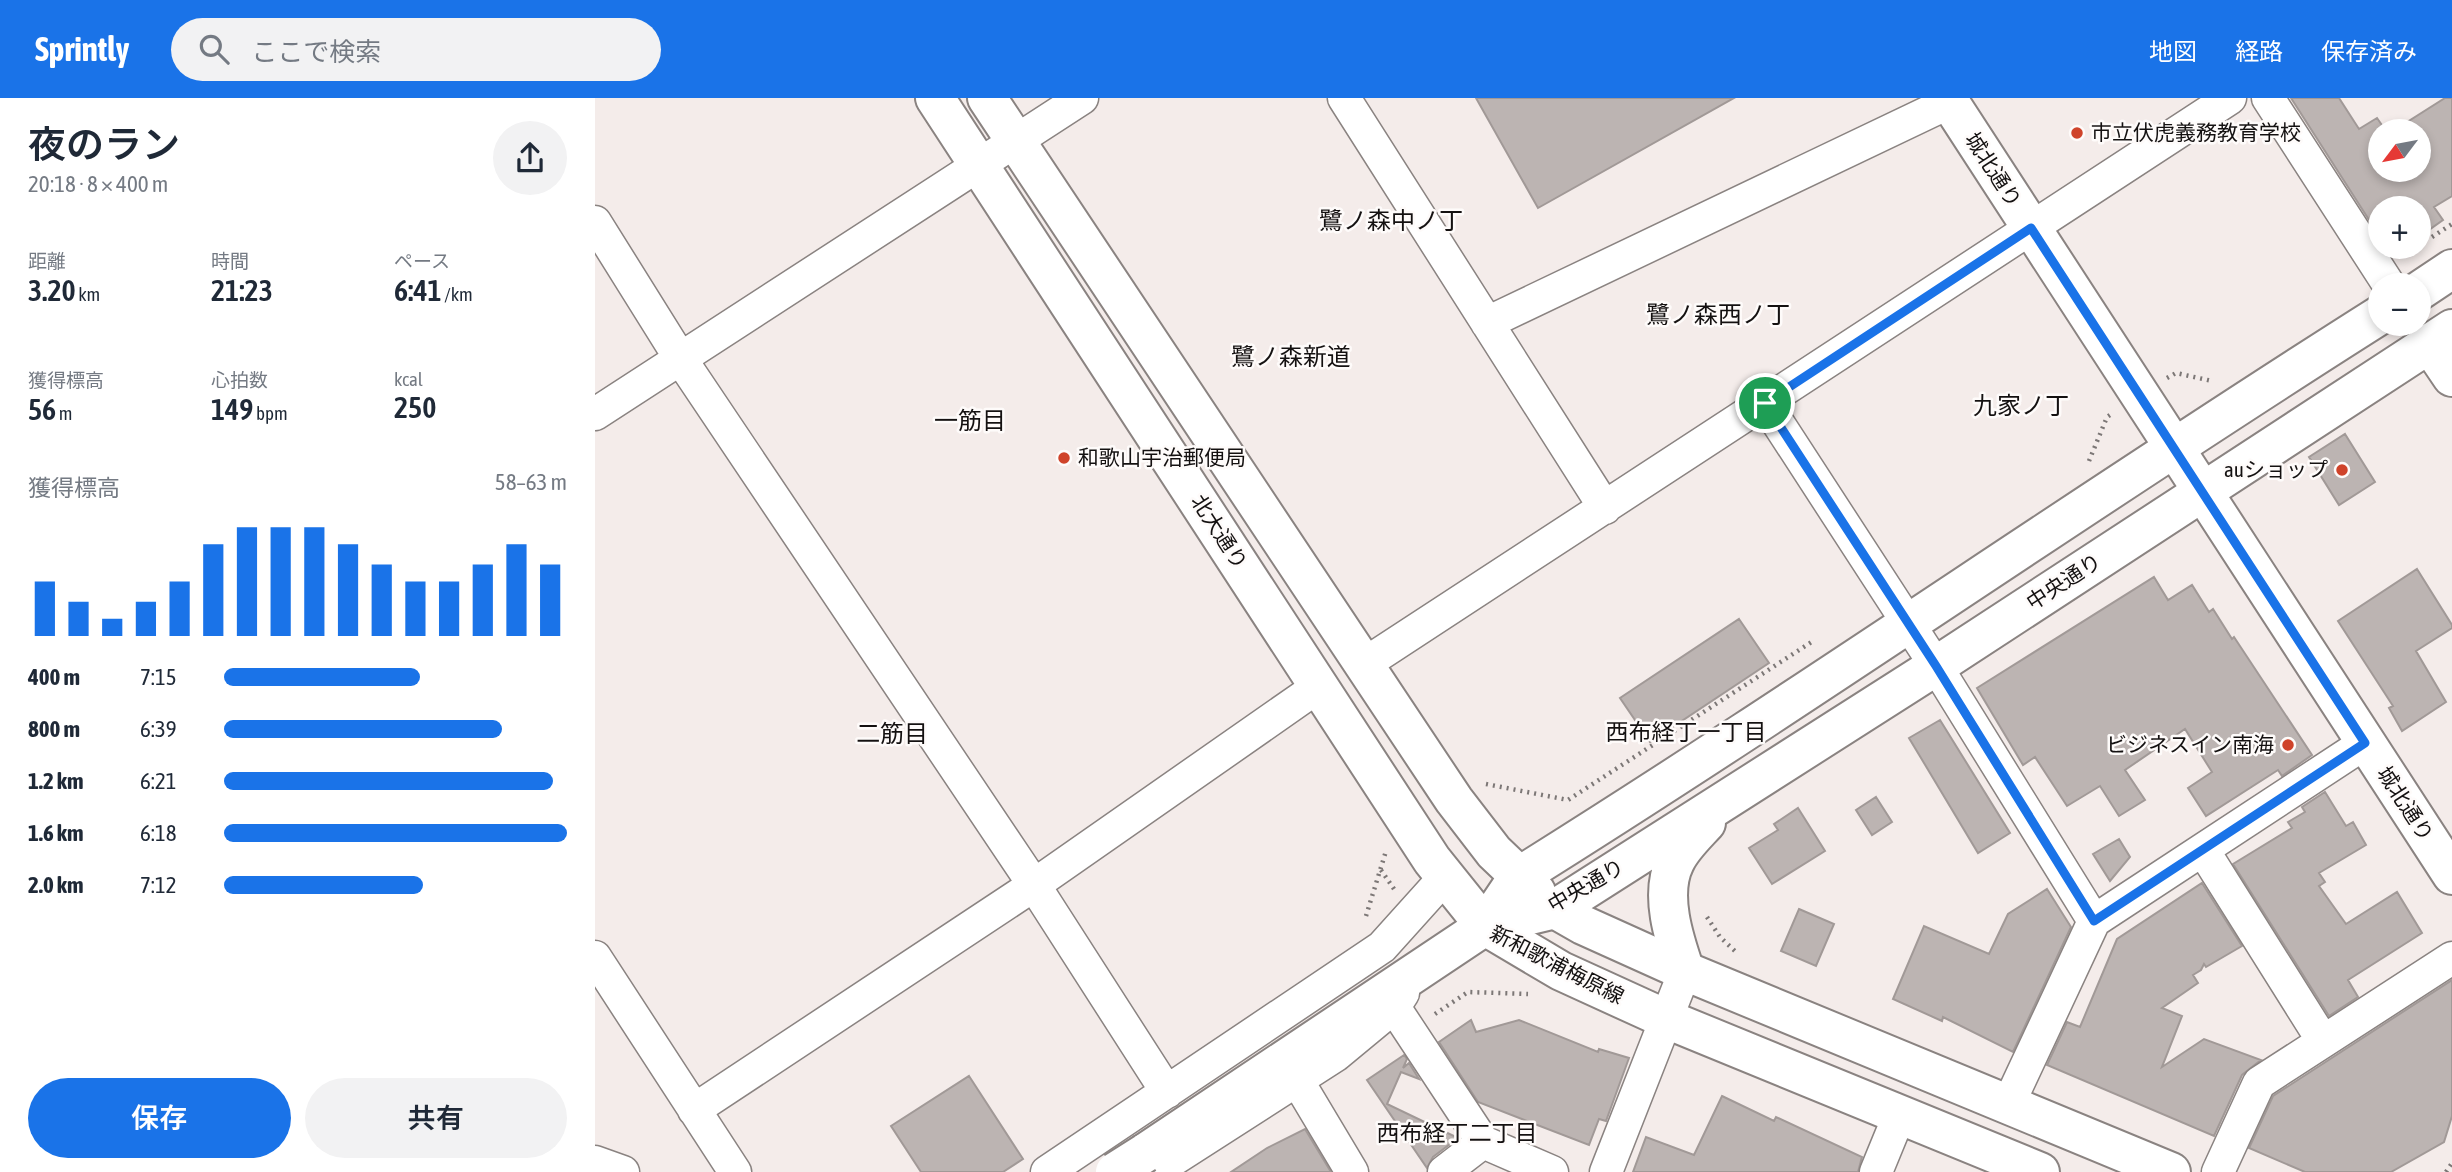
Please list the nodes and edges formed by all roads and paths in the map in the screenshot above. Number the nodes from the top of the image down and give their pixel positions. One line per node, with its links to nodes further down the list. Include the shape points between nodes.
1 (935, 98): 9 (main road, 北大通り)
2 (987, 98): 8 (main road)
3 (1082, 98): 8 (street)
4 (1344, 98): 17 (street)
5 (2230, 98): 12 (street)
6 (2269, 98): 15 (street)
7 (1948, 100): 12 (main road, 城北通り); 17 (street)
8 (1016, 141): 9 (street); 32 (main road)
9 (979, 165): 20 (street); 34 (main road, 北大通り)
10 (595, 222): 20 (street)
11 (2452, 224): 13 (path)
12 (2031, 228): 23 (main road, 城北通り); 24 (street)
13 (2431, 238)
14 (2452, 270): 16 (main road)
15 (2381, 273)
16 (2431, 283)
17 (1487, 323): 29 (street)
18 (2368, 323): 26 (main road, 中央通り)
19 (2440, 336): 21 (main road); 28 (main road, 中央通り)
20 (680, 358): 25 (street); 42 (street)
21 (2452, 377)
22 (2215, 381): 23 (path, via 2176,373)
23 (2139, 396): 26 (main road, 城北通り); 27 (path, via 2107,417)
24 (1765, 403): 29 (street); 30 (street)
25 (595, 414)
26 (2172, 447): 28 (main road, 城北通り); 30 (main road, 中央通り)
27 (2087, 466)
28 (2202, 493): 33 (main road, 中央通り); 35 (main road, 城北通り)
29 (1605, 508): 32 (street)
30 (1908, 624): 33 (street); 41 (main road, 中央通り)
31 (1814, 640): 36 (path, via 1568,800)
32 (1363, 665): 41 (main road, via 1454,800)
33 (1936, 666): 37 (main road, 中央通り); 45 (street)
34 (1319, 686): 40 (main road, 北大通り); 42 (street)
35 (2365, 743): 38 (street); 39 (main road, 城北通り)
36 (1479, 783)
37 (1734, 793): 44 (main road, 中央通り); 51 (main road, via 1674,864 1669,897 1673,936)
38 (2203, 850): 45 (street); 56 (street)
39 (2452, 875)
40 (1445, 877): 46 (main road, 北大通り); 58 (street, via 1382,947)
41 (1518, 877): 44 (main road); 46 (main road, 中央通り)
42 (1034, 885): 58 (street); 60 (street)
43 (1704, 907): 47 (path, via 1720,937)
44 (1555, 909): 46 (main road, 中央通り); 51 (main road)
45 (2094, 921): 59 (street)
46 (1485, 926): 50 (main road, 新和歌浦梅原線); 55 (main road, 新和歌浦梅原線, via 1561,971)
47 (1737, 953)
48 (595, 957): 60 (street)
49 (2452, 958): 56 (street)
50 (1416, 971): 54 (street); 66 (main road, 新和歌浦梅原線)
51 (1685, 971): 55 (street); 59 (main road)
52 (1468, 992): 53 (path)
53 (1533, 994)
54 (1394, 1007): 57 (street); 63 (street)
55 (1664, 1018): 61 (main road, 新和歌浦梅原線); 73 (street)
56 (2323, 1041): 77 (street, via 2259,1083)
57 (1297, 1080): 66 (street); 70 (street)
58 (1167, 1092): 62 (street)
59 (2009, 1103): 76 (main road)
60 (694, 1110): 68 (street)
61 (1899, 1116): 74 (street); 75 (main road, 新和歌浦梅原線)
62 (1113, 1128): 66 (street); 69 (street)
63 (1483, 1142): 71 (street); 72 (street)
64 (595, 1162): 67 (street)
65 (2452, 1163): 78 (path)
66 (1139, 1167)
67 (623, 1172)
68 (735, 1172)
69 (1047, 1172)
70 (1352, 1172)
71 (1444, 1172)
72 (1552, 1172)
73 (1606, 1172)
74 (1877, 1172)
75 (2040, 1172)
76 (2171, 1172)
77 (2218, 1172)
78 (2446, 1172)

